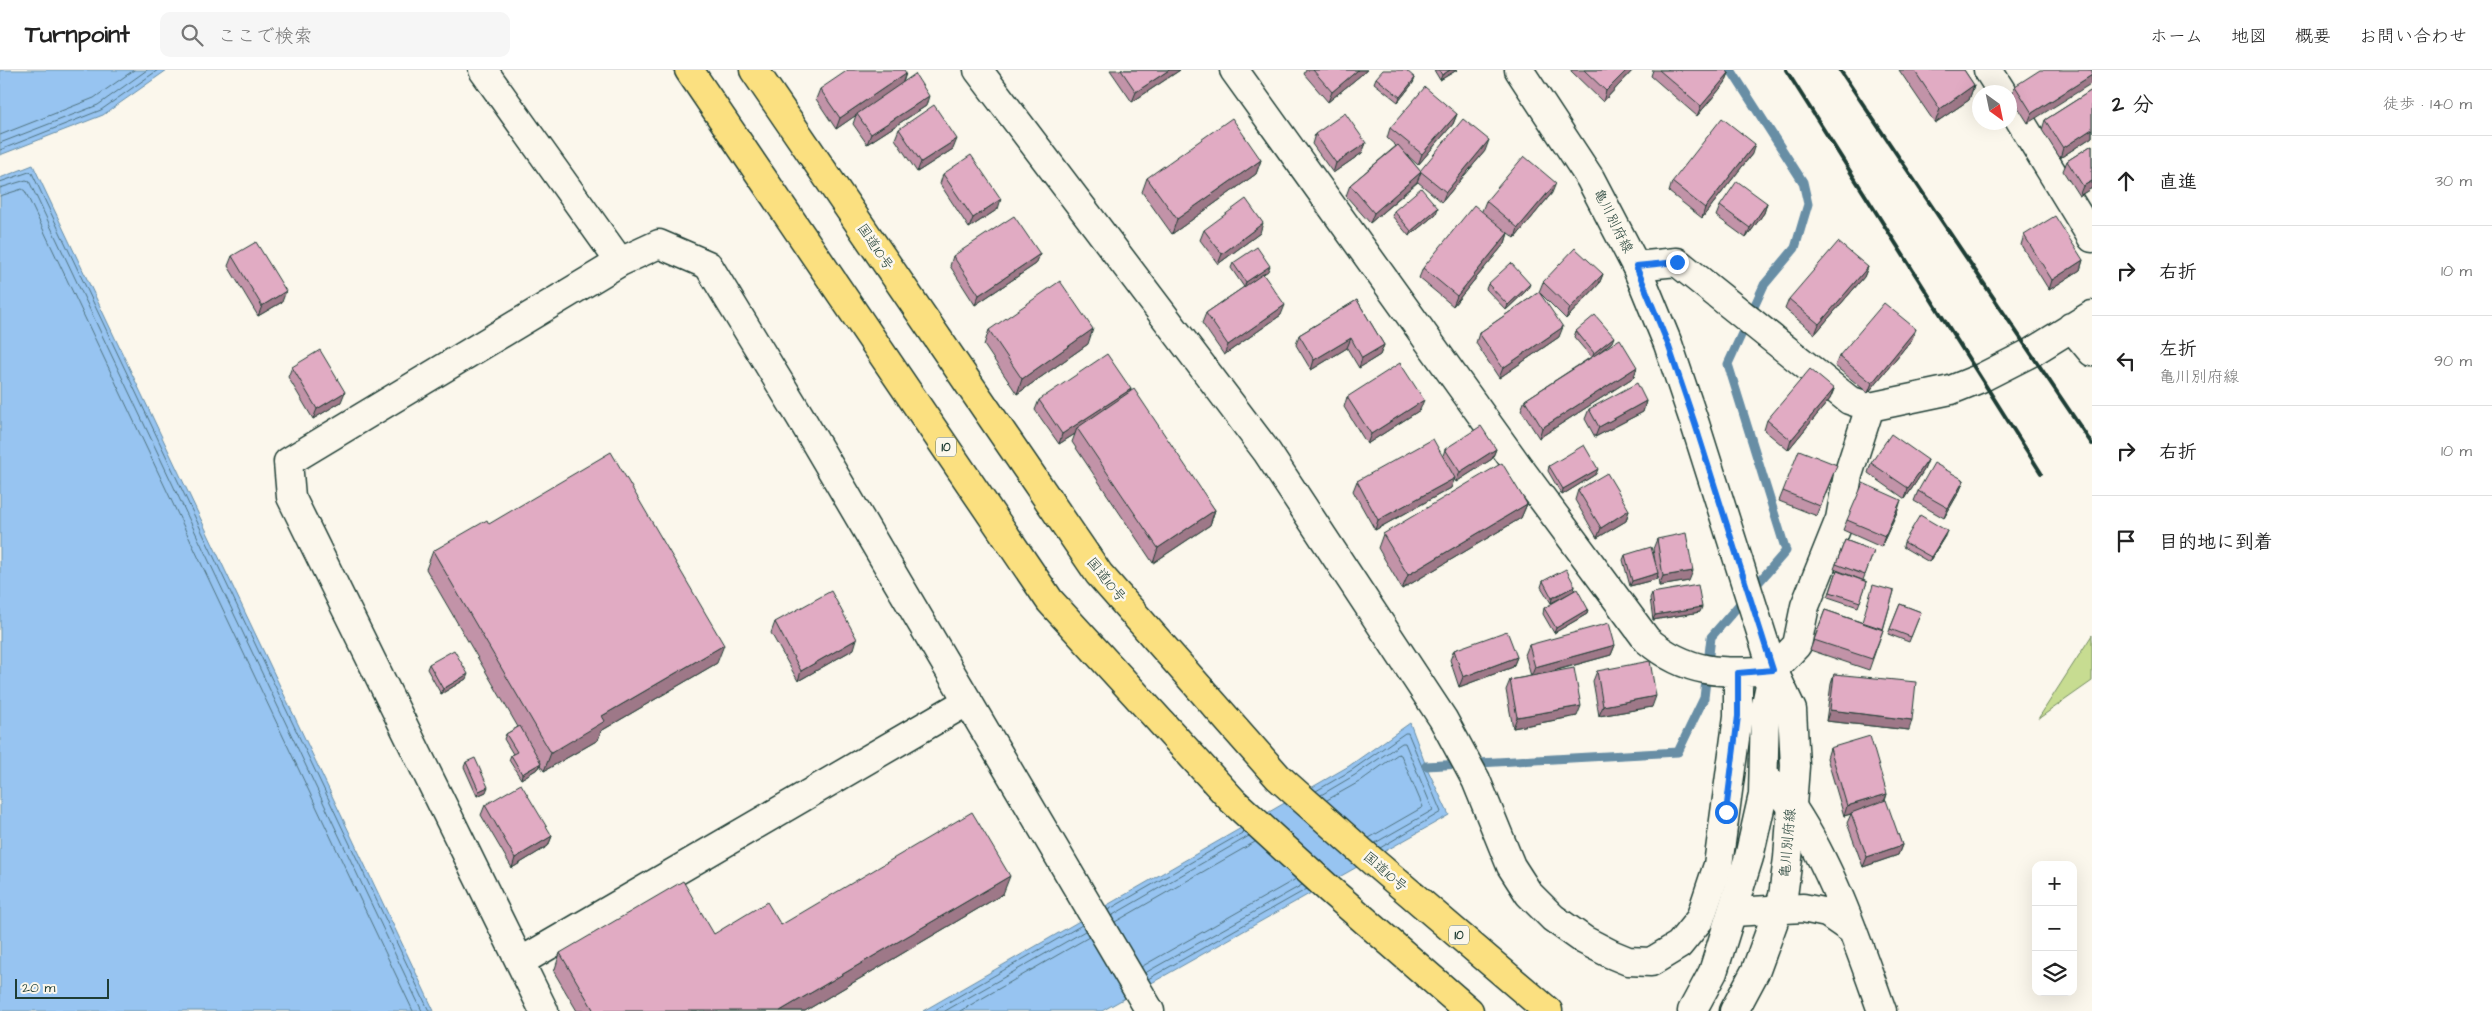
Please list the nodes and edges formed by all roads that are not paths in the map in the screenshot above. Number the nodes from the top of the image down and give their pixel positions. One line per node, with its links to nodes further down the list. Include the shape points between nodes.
1 (483, 70): 11 (street)
2 (689, 70): 27 (highway, 10, via 1050,601 1233,800)
3 (754, 70): 28 (highway, 国道10号 / 10, via 1099,574 1278,777)
4 (978, 70): 17 (street, via 1267,452 1443,719 1476,780 1511,866 1529,894 1553,918 1584,940 1628,961 1651,962 1680,945 1700,919 1718,865 1738,716)
5 (1234, 70): 17 (street, via 1647,640 1681,664)
6 (1519, 70): 12 (street, 亀川別府線, via 1590,178)
7 (1988, 70): 8 (street)
8 (1998, 85)
9 (2017, 115): 10 (street)
10 (2092, 238)
11 (620, 262): 18 (street, via 659,244 708,265); 24 (street, via 288,462 291,497)
12 (1636, 266): 15 (street, via 1677,262 1849,400); 16 (street, 亀川別府線, via 1668,344)
13 (2082, 321): 14 (street); 15 (street, via 1981,378 1951,390)
14 (2092, 352)
15 (1870, 407): 16 (street, via 1848,475 1840,519 1805,606 1797,645)
16 (1773, 670): 17 (street); 19 (street, 亀川別府線, via 1765,709); 20 (street, 亀川別府線, via 1792,710 1795,766)
17 (1733, 673)
18 (968, 701): 24 (street); 26 (street)
19 (1764, 775): 20 (street); 22 (street, 亀川別府線, via 1763,795 1749,857)
20 (1791, 806): 21 (street, 亀川別府線, via 1788,858); 23 (street, via 1824,864)
21 (1778, 910): 22 (street); 23 (street, via 1803,908 1827,913); 30 (street, 亀川別府線, via 1756,970)
22 (1733, 912): 29 (street, 亀川別府線, via 1713,972)
23 (1853, 931): 31 (street)
24 (520, 962): 25 (street)
25 (544, 1011)
26 (1150, 1011)
27 (1469, 1011)
28 (1548, 1011)
29 (1692, 1011)
30 (1734, 1011)
31 (1882, 1011)

